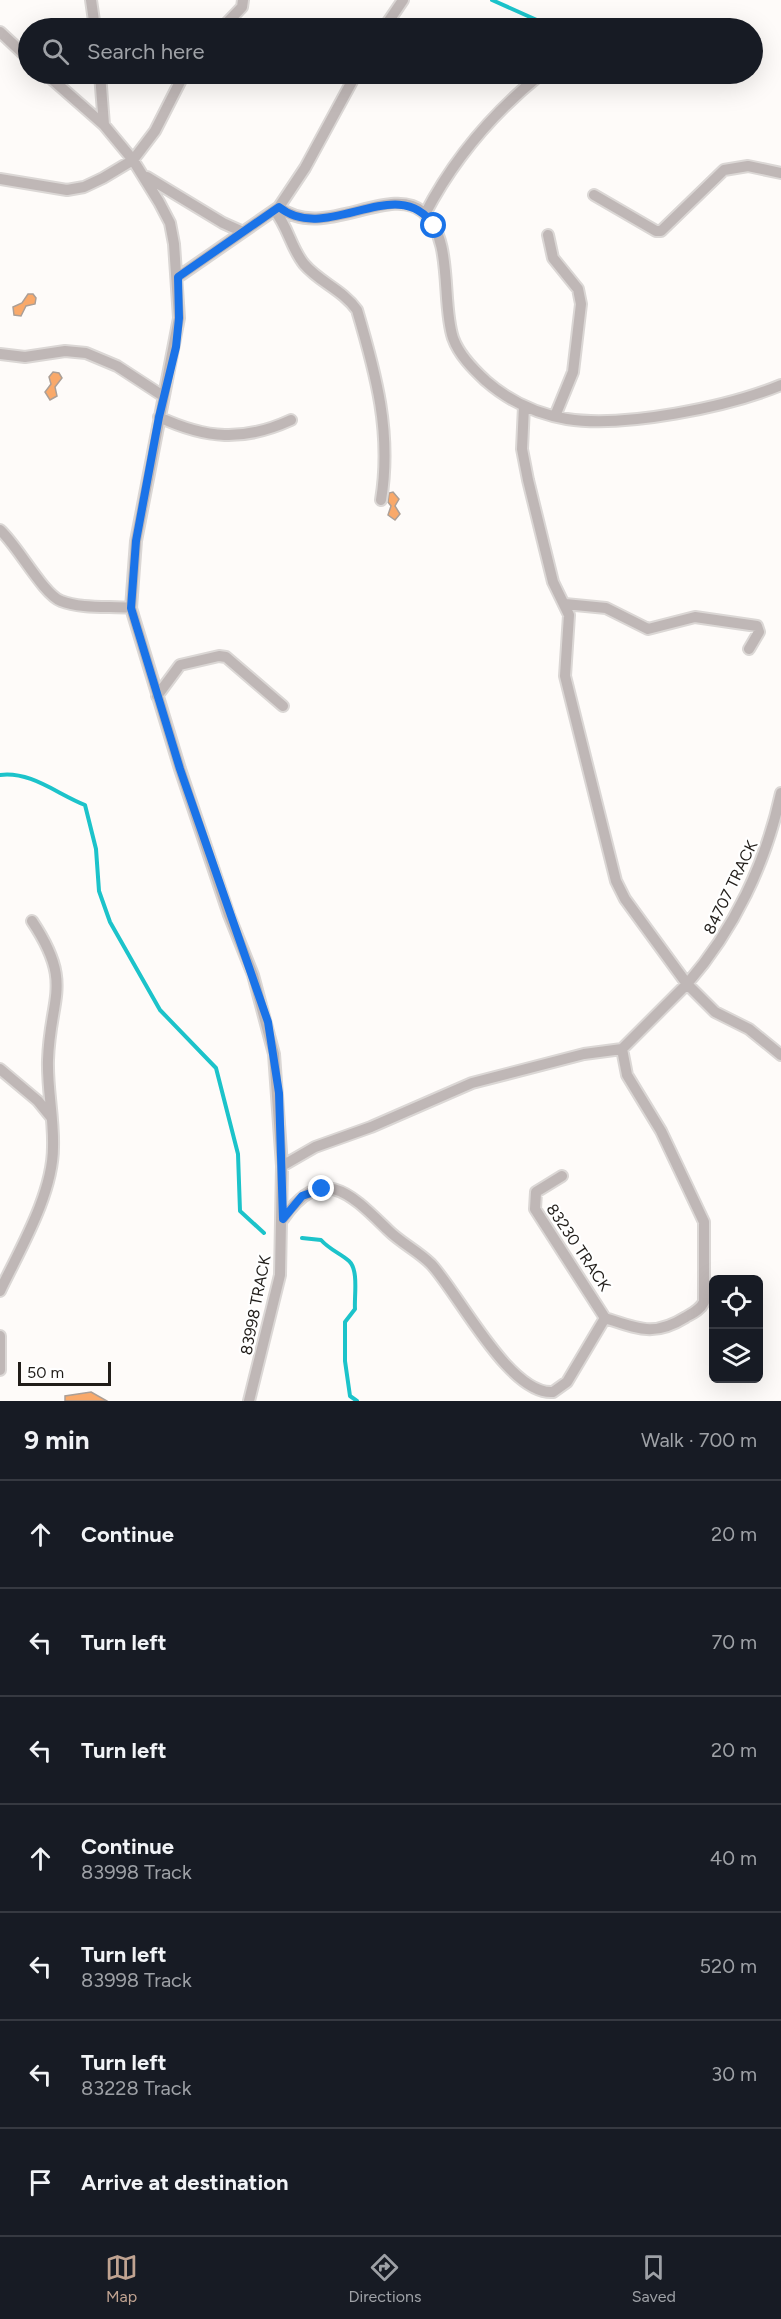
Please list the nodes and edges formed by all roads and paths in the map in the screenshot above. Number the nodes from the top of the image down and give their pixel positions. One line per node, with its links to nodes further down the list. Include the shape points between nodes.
1 (91, 0): 4 (street)
2 (243, 0): 5 (street)
3 (403, 0): 6 (street)
4 (94, 18)
5 (232, 18)
6 (391, 18)
7 (0, 32): 8 (street)
8 (18, 49)
9 (57, 84): 14 (street, 83998 TRACK)
10 (101, 84): 14 (street)
11 (179, 84): 15 (street, via 155,131)
12 (351, 84): 20 (street, via 305,168)
13 (529, 84): 21 (street, via 497,112 446,176)
14 (104, 125): 15 (street, 83998 TRACK)
15 (133, 160): 17 (street, 83998 TRACK); 18 (street, via 74,189)
16 (781, 173): 19 (street, via 748,166 723,170 661,231)
17 (144, 176): 22 (street); 24 (street, 83998 TRACK, via 170,223)
18 (0, 179)
19 (594, 195)
20 (277, 208): 21 (street, via 302,218 328,218 398,204 415,207); 22 (street); 32 (street, via 302,262 357,310 385,431 386,467)
21 (425, 214): 28 (street, via 439,242 451,329 458,349 475,371)
22 (243, 232): 24 (street)
23 (548, 235): 29 (street, via 553,258 578,289 581,304 573,372)
24 (178, 277): 27 (street, 83998 TRACK, via 179,318)
25 (0, 354): 27 (street, via 25,357 65,351 86,353 117,366)
26 (781, 385): 29 (street, via 711,406 660,415 603,421)
27 (163, 396): 30 (street, 83998 TRACK)
28 (524, 406): 29 (street); 34 (street, via 522,439 526,470 553,582)
29 (555, 416)
30 (159, 417): 31 (street, via 195,432 244,435 266,432); 35 (street, 83998 TRACK, via 136,541)
31 (291, 420)
32 (381, 500)
33 (0, 530): 35 (street, via 57,599)
34 (565, 604): 36 (street, via 606,608 648,629 696,617 757,626 759,632); 41 (street, via 569,615 565,676 616,881)
35 (131, 608): 37 (street, 83998 TRACK)
36 (749, 650)
37 (157, 696): 38 (street, via 180,665 222,656 236,662); 46 (street, 83998 TRACK, via 268,1022 279,1093)
38 (283, 706)
39 (781, 793): 41 (street, 84707 TRACK, via 768,844 746,892 714,953)
40 (32, 921): 45 (street, via 51,954 58,988 48,1060)
41 (687, 984): 42 (street, 84707 TRACK); 43 (street, via 715,1012 749,1029)
42 (622, 1049): 46 (street, via 584,1054 472,1083 315,1147); 50 (street, via 627,1075 661,1131 704,1222 704,1302 695,1312 665,1329 638,1329)
43 (781, 1055)
44 (0, 1069): 45 (street, via 39,1101)
45 (51, 1118): 49 (street, via 53,1157 48,1182)
46 (282, 1166): 48 (street, 83998 TRACK)
47 (562, 1176): 50 (street, 83230 TRACK, via 536,1192 535,1209)
48 (283, 1219): 53 (street, via 311,1191 332,1188 354,1197 390,1232 426,1259 492,1347); 54 (street, 83998 TRACK, via 280,1275)
49 (0, 1291)
50 (605, 1318): 53 (street, 83230 TRACK, via 563,1387 545,1393)
51 (0, 1336): 52 (street)
52 (0, 1370)
53 (532, 1387): 55 (street)
54 (249, 1401)
55 (534, 1401)

